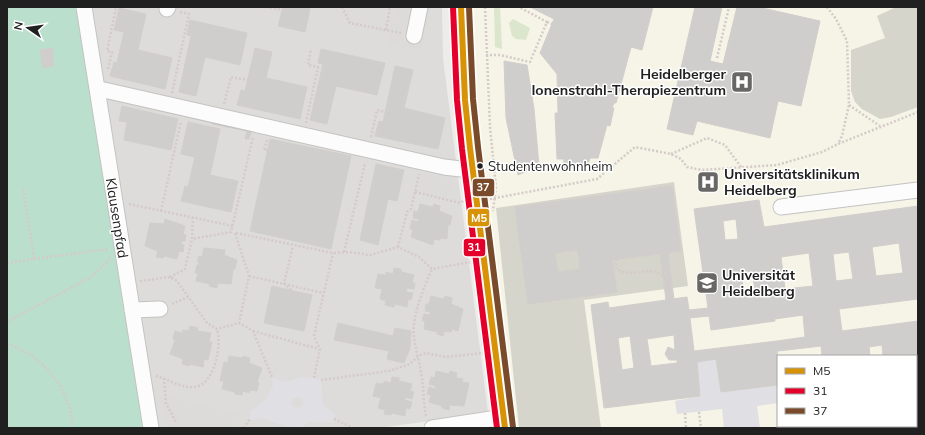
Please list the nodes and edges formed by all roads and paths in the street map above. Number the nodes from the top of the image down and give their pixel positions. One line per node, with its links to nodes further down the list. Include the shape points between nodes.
1 (84, 7): 22 (street, Klausenpfad)
2 (116, 7): 22 (path, via 107,51 112,52)
3 (266, 7): 13 (path)
4 (342, 7): 16 (path, via 350,23)
5 (390, 7): 16 (path)
6 (420, 7): 17 (street)
7 (461, 7): 37 (street, via 465,100)
8 (485, 7): 19 (path)
9 (519, 7): 14 (path)
10 (728, 7): 20 (path)
11 (827, 7): 24 (path, via 847,41)
12 (167, 8): 23 (path, via 189,14)
13 (282, 10)
14 (547, 22): 15 (path); 19 (path, via 530,62 500,55)
15 (552, 24)
16 (386, 30): 17 (path)
17 (414, 36)
18 (311, 49): 32 (path, via 308,65 318,67)
19 (486, 55): 42 (path, via 496,187)
20 (717, 58)
21 (247, 80): 28 (path, via 231,77)
22 (101, 90): 23 (street); 43 (street, Klausenpfad)
23 (169, 105): 25 (street)
24 (848, 105): 30 (path); 33 (path)
25 (184, 108): 28 (street); 45 (path)
26 (385, 112): 35 (path, via 377,110)
27 (918, 112): 30 (path)
28 (222, 117): 29 (street)
29 (256, 124): 32 (street); 48 (path)
30 (880, 126): 33 (path)
31 (268, 135): 34 (path, via 264,150)
32 (303, 135): 35 (street)
33 (838, 144): 38 (path, via 822,152 777,165)
34 (268, 150)
35 (368, 150): 37 (street, via 444,167); 55 (path)
36 (671, 154): 38 (path, via 681,159 687,167 702,170); 38 (path, via 707,138 725,145); 42 (path, via 635,148 597,179)
37 (472, 167): 41 (street)
38 (741, 167)
39 (23, 188): 57 (path)
40 (918, 190): 44 (street)
41 (476, 198): 42 (path); 53 (path, via 466,199 460,203 415,192); 89 (street)
42 (494, 199): 47 (path)
43 (115, 202): 45 (path); 54 (street, Klausenpfad)
44 (781, 207)
45 (161, 211): 46 (path)
46 (193, 217): 48 (path); 51 (path)
47 (494, 218)
48 (233, 226): 49 (path)
49 (231, 232): 50 (path); 51 (path)
50 (236, 233): 52 (path); 62 (path)
51 (192, 239): 63 (path, via 185,269)
52 (293, 246): 56 (path); 65 (path)
53 (398, 247): 55 (path, via 370,256); 61 (path, via 419,257)
54 (122, 248): 57 (path); 64 (street, Klausenpfad); 71 (path, via 91,277)
55 (344, 252): 56 (path)
56 (333, 253): 67 (path)
57 (34, 259): 60 (path)
58 (616, 260): 68 (path, via 616,268 619,271 643,270 662,275 668,282)
59 (473, 261): 61 (path)
60 (7, 263)
61 (432, 269): 78 (path, via 424,286 414,323 413,336)
62 (249, 276): 65 (path); 72 (path)
63 (170, 277): 64 (path); 73 (path, via 177,281 207,323)
64 (128, 282): 70 (street, Klausenpfad)
65 (284, 283): 66 (path); 67 (path)
66 (291, 290)
67 (323, 293): 76 (path, via 314,336)
68 (671, 300)
69 (160, 309): 70 (street)
70 (132, 310): 79 (street, Klausenpfad)
71 (7, 322)
72 (239, 322): 73 (path); 74 (path)
73 (217, 329): 81 (path, via 220,339 212,374 206,380 194,387)
74 (253, 331): 76 (path); 80 (path)
75 (7, 344): 91 (path, via 21,348 38,359 51,374 65,395)
76 (320, 349): 82 (path)
77 (484, 353): 78 (path, via 446,357 426,353)
78 (418, 356): 83 (path, via 410,364 389,371); 90 (path, via 424,407)
79 (142, 372): 81 (path); 92 (street, Klausenpfad)
80 (272, 377)
81 (164, 378): 88 (path, via 166,403)
82 (314, 378)
83 (321, 380)
84 (699, 412): 96 (path)
85 (684, 413): 95 (path)
86 (334, 418): 94 (path)
87 (250, 419): 93 (path)
88 (176, 422)
89 (505, 423): 90 (street)
90 (430, 424)
91 (73, 428)
92 (151, 428)
93 (244, 428)
94 (353, 428)
95 (686, 428)
96 (701, 428)

